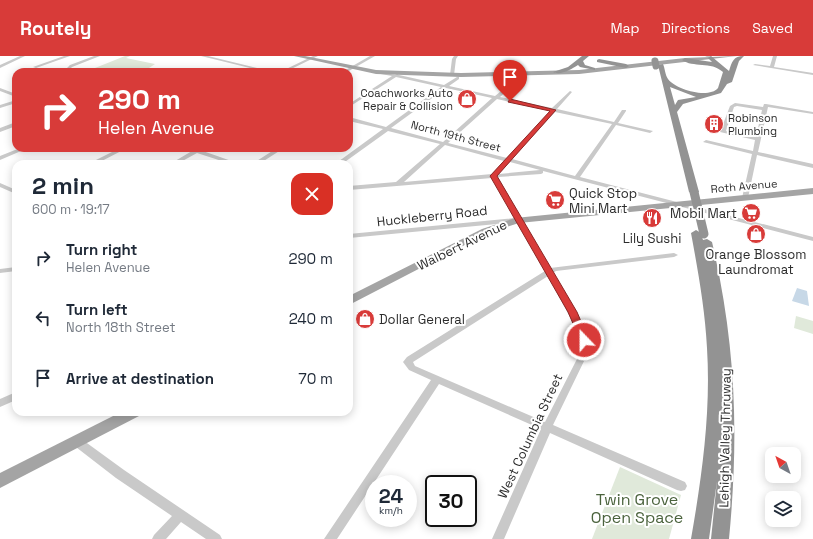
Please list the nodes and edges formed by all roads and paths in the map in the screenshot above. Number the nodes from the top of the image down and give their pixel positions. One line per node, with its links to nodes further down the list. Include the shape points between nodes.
1 (23, 56): 22 (street)
2 (68, 56): 23 (street)
3 (98, 56): 25 (street)
4 (203, 56): 26 (street)
5 (298, 56): 14 (main road)
6 (373, 56): 24 (street)
7 (456, 56): 37 (street)
8 (586, 56): 17 (highway)
9 (593, 56): 18 (highway)
10 (719, 56): 15 (main road)
11 (734, 56): 15 (main road)
12 (741, 56): 31 (highway, via 736,59)
13 (775, 56): 29 (street)
14 (313, 57): 24 (main road); 27 (street)
15 (709, 57): 16 (main road); 28 (highway); 31 (highway, via 726,64)
16 (685, 60): 21 (main road); 28 (highway, via 705,62); 30 (main road)
17 (580, 61): 30 (highway, via 582,66); 32 (highway, via 570,68)
18 (599, 61): 21 (highway); 30 (highway, via 603,65)
19 (657, 61): 38 (highway, Lehigh Valley Thruway); 82 (highway, Lehigh Valley Thruway)
20 (755, 65): 29 (street)
21 (626, 66): 30 (main road)
22 (0, 67)
23 (35, 67)
24 (353, 67): 36 (main road)
25 (69, 68)
26 (254, 68)
27 (290, 68)
28 (724, 68): 38 (highway, via 726,74 721,90 713,94 684,92)
29 (772, 68): 35 (street)
30 (599, 69): 32 (main road); 33 (main road)
31 (732, 71): 50 (highway, via 723,94 683,102 677,105)
32 (556, 72): 33 (main road)
33 (534, 73): 34 (main road)
34 (524, 74): 37 (main road); 43 (street)
35 (813, 74)
36 (398, 75): 37 (main road); 39 (street); 45 (street)
37 (455, 77): 39 (street)
38 (665, 80): 50 (highway, Lehigh Valley Thruway)
39 (445, 87): 43 (street); 55 (street)
40 (0, 89): 42 (street)
41 (570, 92): 48 (street)
42 (12, 94)
43 (496, 98): 48 (street); 60 (street)
44 (12, 102): 46 (street)
45 (353, 103)
46 (0, 107)
47 (765, 107): 51 (street); 58 (street); 58 (street, via 734,105 731,107 723,132)
48 (553, 110): 53 (street); 73 (street)
49 (624, 111): 53 (street)
50 (673, 112): 82 (highway, Lehigh Valley Thruway)
51 (813, 113)
52 (353, 120): 55 (street, North 19th Street)
53 (614, 123): 57 (street); 77 (street)
54 (12, 126): 56 (street)
55 (386, 129): 60 (street, North 19th Street); 72 (street)
56 (0, 130)
57 (650, 131)
58 (757, 139): 66 (street)
59 (706, 142): 66 (street)
60 (444, 144): 73 (street, North 19th Street); 78 (street)
61 (15, 152): 67 (street)
62 (116, 152): 68 (street)
63 (196, 152): 69 (street)
64 (205, 152): 70 (street)
65 (274, 152): 71 (street)
66 (754, 153): 74 (street); 84 (street)
67 (0, 158)
68 (99, 160)
69 (181, 160)
70 (226, 160)
71 (262, 160)
72 (343, 160)
73 (507, 160): 75 (street, North 19th Street); 76 (street)
74 (813, 166)
75 (548, 171): 76 (street); 77 (street, North 19th Street)
76 (494, 176): 78 (street); 86 (street, West Columbia Street)
77 (576, 178): 85 (street, North 19th Street)
78 (399, 183): 80 (street)
79 (0, 186): 81 (street)
80 (353, 188)
81 (12, 190)
82 (690, 192): 87 (highway, Lehigh Valley Thruway, bridge)
83 (813, 192): 84 (main road, Roth Avenue)
84 (744, 198): 85 (main road, Roth Avenue)
85 (677, 204): 86 (main road, Walbert Avenue); 89 (street, North 19th Street)
86 (518, 220): 88 (street, Huckleberry Road); 93 (street, West Columbia Street); 94 (main road, Walbert Avenue, via 485,231)
87 (700, 233): 108 (highway, Lehigh Valley Thruway, via 716,363 714,437); 109 (highway, Lehigh Valley Thruway, via 721,309 727,366 727,454)
88 (353, 236)
89 (813, 240)
90 (674, 255): 93 (street, via 554,269)
91 (12, 270): 92 (street)
92 (0, 271)
93 (549, 272): 95 (street, via 410,359 409,365 412,368); 99 (street, West Columbia Street, via 582,331 584,349)
94 (353, 299)
95 (437, 379): 99 (street); 106 (street)
96 (12, 398): 97 (street)
97 (0, 403)
98 (126, 416): 100 (main road)
99 (548, 426): 102 (street); 107 (street, West Columbia Street)
100 (76, 441): 101 (main road); 103 (street)
101 (0, 481)
102 (681, 486)
103 (180, 515): 104 (street); 105 (street)
104 (158, 539)
105 (216, 539)
106 (330, 539)
107 (498, 539)
108 (700, 539)
109 (720, 539)

